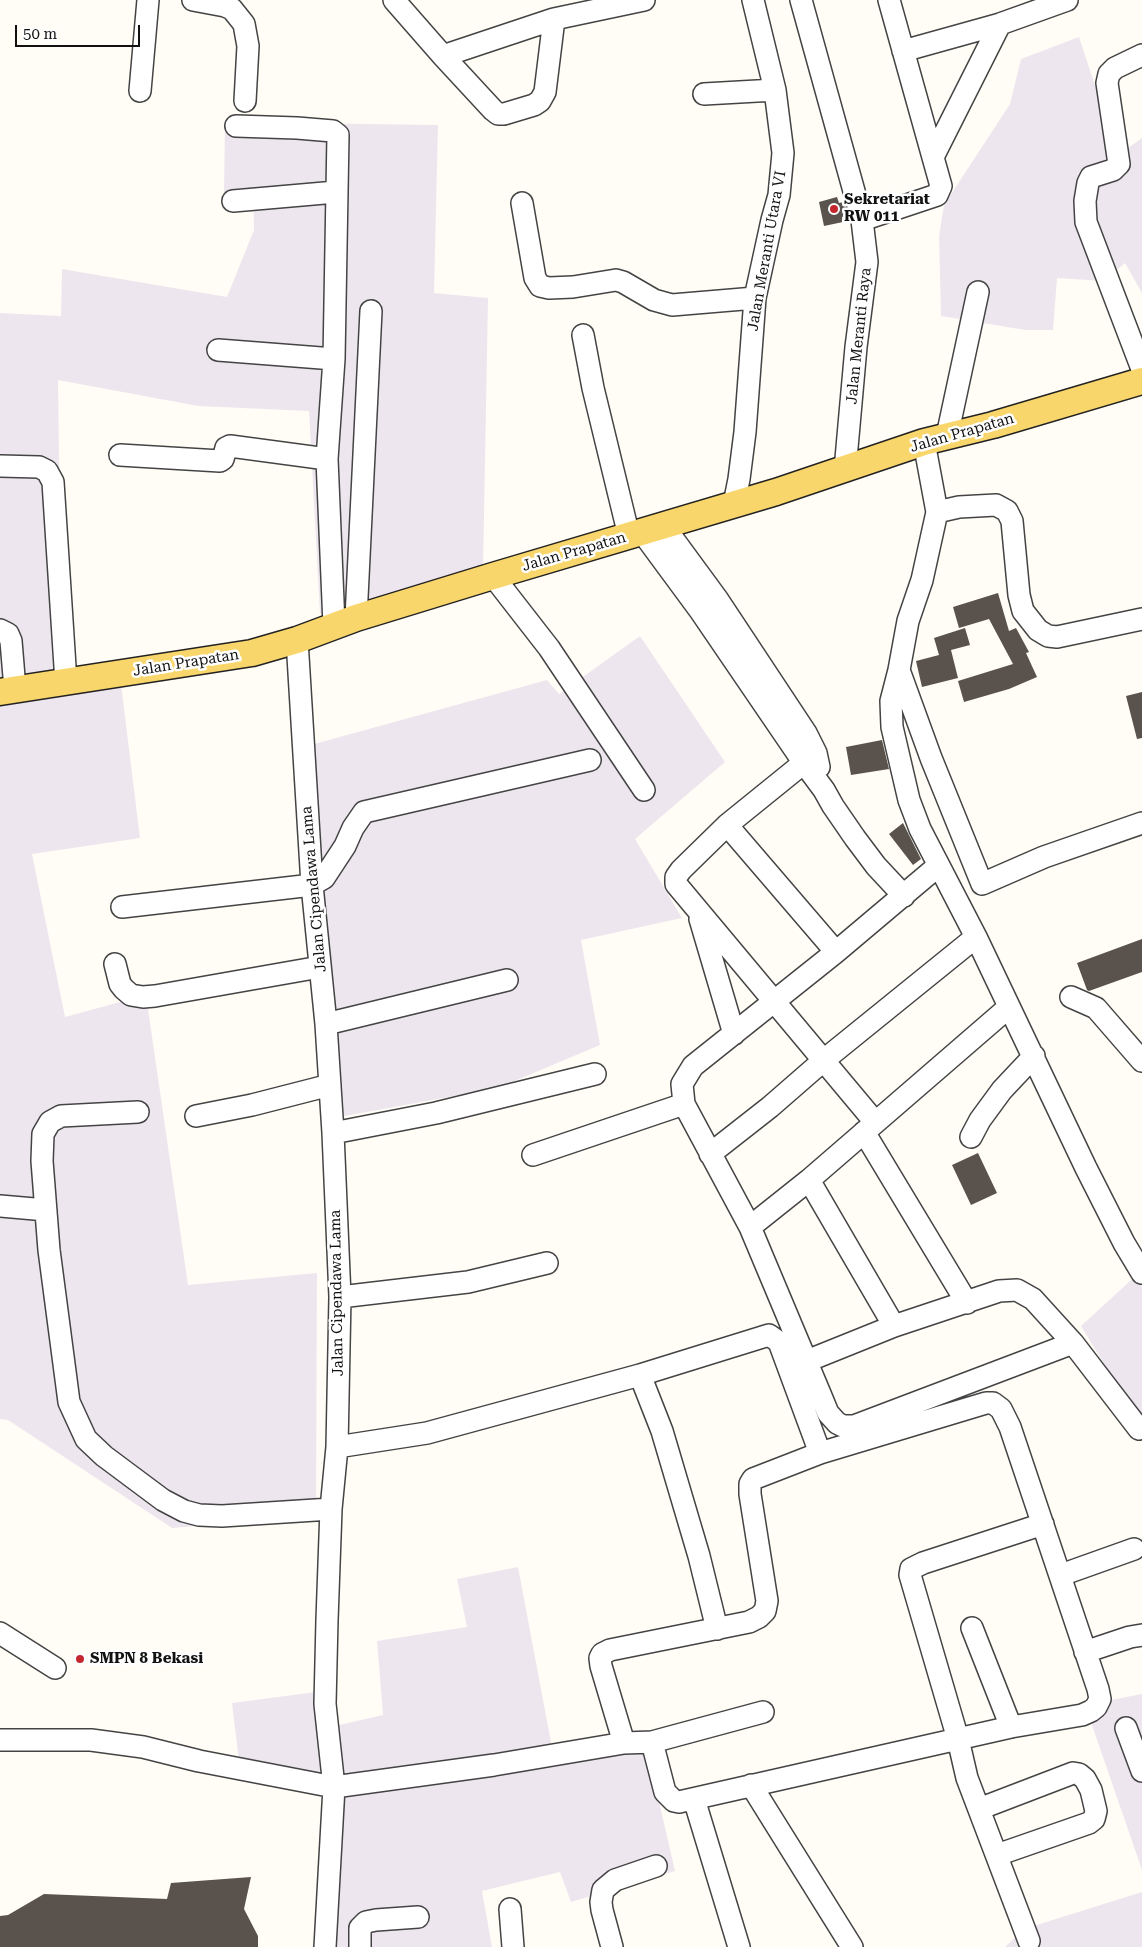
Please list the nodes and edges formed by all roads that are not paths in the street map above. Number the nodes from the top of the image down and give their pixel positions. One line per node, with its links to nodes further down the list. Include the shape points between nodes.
1 (148, 0): 15 (street)
2 (193, 0): 17 (street, via 225,6 244,24 248,46)
3 (394, 0): 13 (street)
4 (644, 0): 9 (street)
5 (753, 0): 14 (street, Jalan Meranti Utara VI)
6 (801, 0): 23 (street, Jalan Meranti Raya)
7 (889, 0): 11 (street)
8 (1067, 0): 10 (street)
9 (554, 19): 13 (street); 13 (street, via 546,92 534,105 498,114)
10 (1000, 24): 11 (street); 19 (street)
11 (903, 51): 19 (street)
12 (1142, 55): 30 (street, via 1115,68 1110,74 1107,83 1119,164 1113,170 1091,176 1085,201 1086,222)
13 (443, 56)
14 (775, 90): 16 (street); 25 (street, Jalan Meranti Utara VI, via 782,136 782,174)
15 (140, 92)
16 (704, 94)
17 (244, 101)
18 (236, 126): 20 (street, via 336,132 339,138)
19 (934, 155): 23 (street, via 941,186 939,193)
20 (336, 192): 21 (street); 29 (street)
21 (233, 201)
22 (522, 203): 25 (street, via 535,278 540,286 573,287 616,280 654,300 672,305)
23 (862, 220): 36 (street, Jalan Meranti Raya, via 867,262)
24 (978, 292): 32 (street)
25 (755, 298): 37 (street, Jalan Meranti Utara VI, via 745,432)
26 (371, 310): 42 (street)
27 (583, 335): 39 (street, via 592,388)
28 (218, 350): 29 (street)
29 (334, 360): 34 (street)
30 (1142, 369)
31 (1142, 381): 32 (main road, Jalan Prapatan)
32 (936, 439): 36 (main road, Jalan Prapatan); 38 (street)
33 (120, 455): 34 (street, via 220,461 230,446)
34 (327, 459): 42 (street)
35 (0, 466): 48 (street, via 38,467 47,471 53,482)
36 (845, 470): 37 (main road, Jalan Prapatan)
37 (734, 504): 39 (main road, Jalan Prapatan)
38 (937, 512): 41 (street, via 996,505 1007,511 1012,521 1023,611 1038,630 1048,636 1057,638); 47 (street, via 922,580 908,621)
39 (645, 531): 40 (main road, Jalan Prapatan); 45 (street); 46 (street)
40 (493, 576): 42 (main road, Jalan Prapatan); 52 (street, via 549,648)
41 (1142, 619)
42 (345, 622): 44 (main road, Jalan Prapatan)
43 (0, 630): 49 (street, via 8,634 11,641)
44 (296, 640): 48 (main road, Jalan Prapatan, via 252,653); 56 (street, Jalan Cipendawa Lama)
45 (747, 642): 46 (street); 50 (street, via 806,733)
46 (730, 654): 50 (street)
47 (899, 670): 53 (street, via 982,884 1044,857); 55 (street, via 891,701 895,746 909,800)
48 (66, 682): 49 (main road, Jalan Prapatan)
49 (8, 690)
50 (810, 758): 54 (street); 57 (street, via 833,806 876,866)
51 (590, 760): 56 (street, via 364,812 324,878)
52 (644, 790)
53 (1142, 823)
54 (727, 825): 59 (street, via 676,877 678,888); 61 (street)
55 (938, 866): 57 (street); 60 (street)
56 (312, 884): 58 (street); 63 (street, Jalan Cipendawa Lama)
57 (904, 896): 61 (street)
58 (122, 907)
59 (698, 913): 66 (street); 69 (street)
60 (976, 937): 67 (street); 71 (street)
61 (836, 952): 66 (street)
62 (115, 964): 63 (street, via 124,989 143,997)
63 (320, 967): 68 (street, Jalan Cipendawa Lama)
64 (507, 980): 68 (street)
65 (1071, 998): 72 (street, via 1096,1008)
66 (775, 1002): 69 (street); 71 (street)
67 (1009, 1007): 70 (street); 78 (street)
68 (326, 1024): 74 (street, Jalan Cipendawa Lama)
69 (734, 1034): 75 (street, via 688,1073 682,1084)
70 (1034, 1056): 80 (street, via 1002,1090); 88 (street, via 1086,1168)
71 (824, 1060): 78 (street); 81 (street)
72 (1142, 1062)
73 (596, 1074): 79 (street, via 436,1113)
74 (330, 1086): 77 (street); 79 (street, Jalan Cipendawa Lama)
75 (684, 1104): 81 (street); 82 (street)
76 (138, 1112): 85 (street, via 61,1116 46,1126 42,1154)
77 (196, 1116)
78 (870, 1127): 83 (street); 90 (street)
79 (333, 1133): 89 (street, Jalan Cipendawa Lama)
80 (971, 1137)
81 (710, 1154): 86 (street)
82 (533, 1155)
83 (809, 1180): 86 (street); 91 (street)
84 (0, 1206): 85 (street)
85 (46, 1210): 98 (street, via 69,1402 86,1439 104,1456 184,1511 222,1516)
86 (750, 1227): 93 (street)
87 (547, 1263): 89 (street, via 468,1282)
88 (1142, 1273)
89 (340, 1297): 96 (street, Jalan Cipendawa Lama)
90 (967, 1303): 91 (street); 92 (street, via 1004,1290 1017,1290 1033,1299)
91 (894, 1326): 93 (street)
92 (1073, 1343): 93 (street, via 848,1427 837,1423 828,1412); 95 (street)
93 (807, 1360)
94 (640, 1375): 96 (street, via 427,1433); 97 (street, via 773,1336 779,1342); 103 (street, via 662,1431)
95 (1139, 1429)
96 (337, 1447): 98 (street, Jalan Cipendawa Lama)
97 (820, 1453): 99 (street, via 993,1403 1005,1415); 103 (street, via 756,1477 751,1482 766,1607 763,1614 749,1622)
98 (331, 1509): 117 (street, Jalan Cipendawa Lama, via 325,1704)
99 (1043, 1524): 101 (street); 111 (street, via 923,1563 910,1571)
100 (1134, 1549): 101 (street)
101 (1060, 1575): 106 (street)
102 (972, 1628): 109 (street)
103 (717, 1629): 114 (street, via 602,1654 601,1666)
104 (0, 1633): 107 (street)
105 (1142, 1635): 106 (street)
106 (1085, 1652): 109 (street, via 1100,1699 1096,1707 1086,1714)
107 (55, 1668)
108 (763, 1712): 113 (street)
109 (1011, 1727): 111 (street)
110 (1126, 1728): 115 (street)
111 (958, 1739): 116 (street); 119 (street, via 967,1778)
112 (0, 1740): 117 (street, via 91,1740 143,1747)
113 (652, 1742): 114 (street); 118 (street, via 665,1792 678,1802)
114 (624, 1743): 117 (street)
115 (1142, 1770)
116 (751, 1785): 118 (street); 130 (street)
117 (334, 1787): 125 (street, Jalan Cipendawa Lama)
118 (694, 1799): 129 (street)
119 (979, 1808): 120 (street); 120 (street, via 1073,1773 1083,1777 1091,1790 1096,1811 1089,1823)
120 (997, 1855): 124 (street)
121 (656, 1866): 128 (street, via 616,1880 603,1890 602,1910)
122 (510, 1909): 127 (street)
123 (418, 1917): 126 (street, via 366,1922 360,1928)
124 (1029, 1941)
125 (325, 1947)
126 (360, 1947)
127 (513, 1947)
128 (612, 1947)
129 (739, 1947)
130 (852, 1947)

